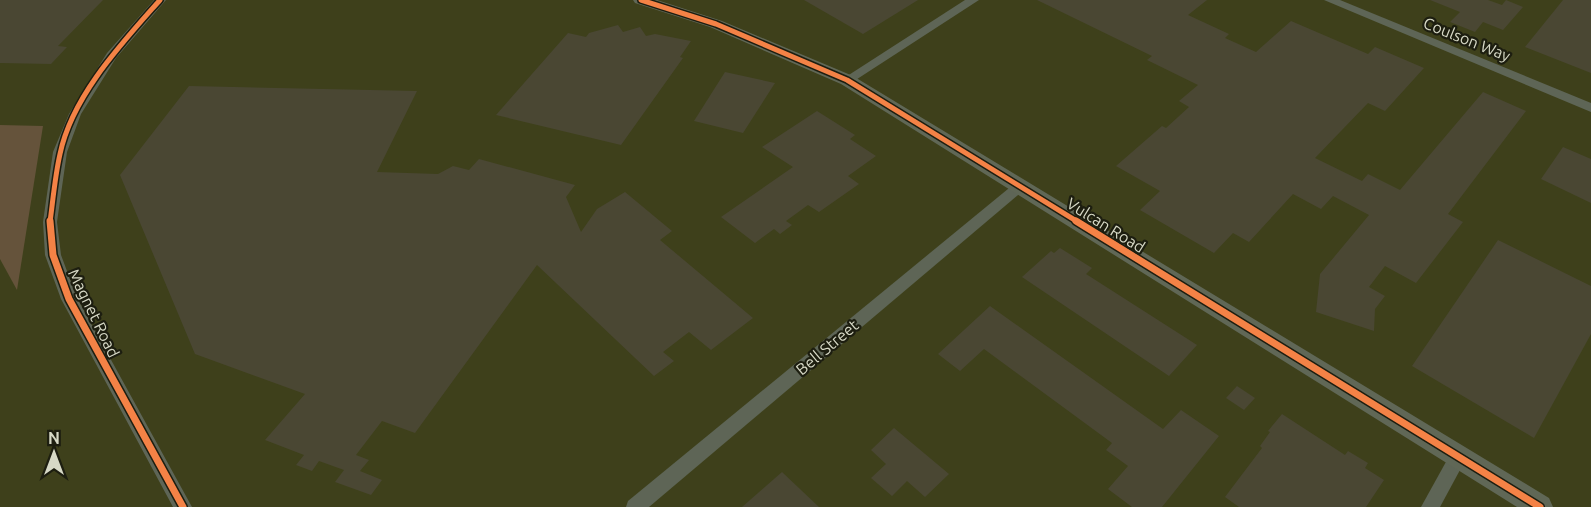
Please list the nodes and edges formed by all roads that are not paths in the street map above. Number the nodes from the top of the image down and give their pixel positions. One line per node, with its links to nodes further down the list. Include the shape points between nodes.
1 (160, 0): 9 (street, Magnet Road, via 111,56 75,114 60,152 50,222 53,255 69,299)
2 (640, 0): 5 (street, Vulcan Road, via 716,24)
3 (973, 0): 5 (street)
4 (1330, 0): 6 (street, Coulson Way)
5 (847, 80): 7 (street, Vulcan Road)
6 (1591, 108)
7 (1019, 187): 8 (street, Vulcan Road); 10 (street, Bell Street)
8 (1458, 457): 11 (street); 12 (street, Vulcan Road)
9 (183, 507)
10 (635, 507)
11 (1430, 507)
12 (1540, 507)

